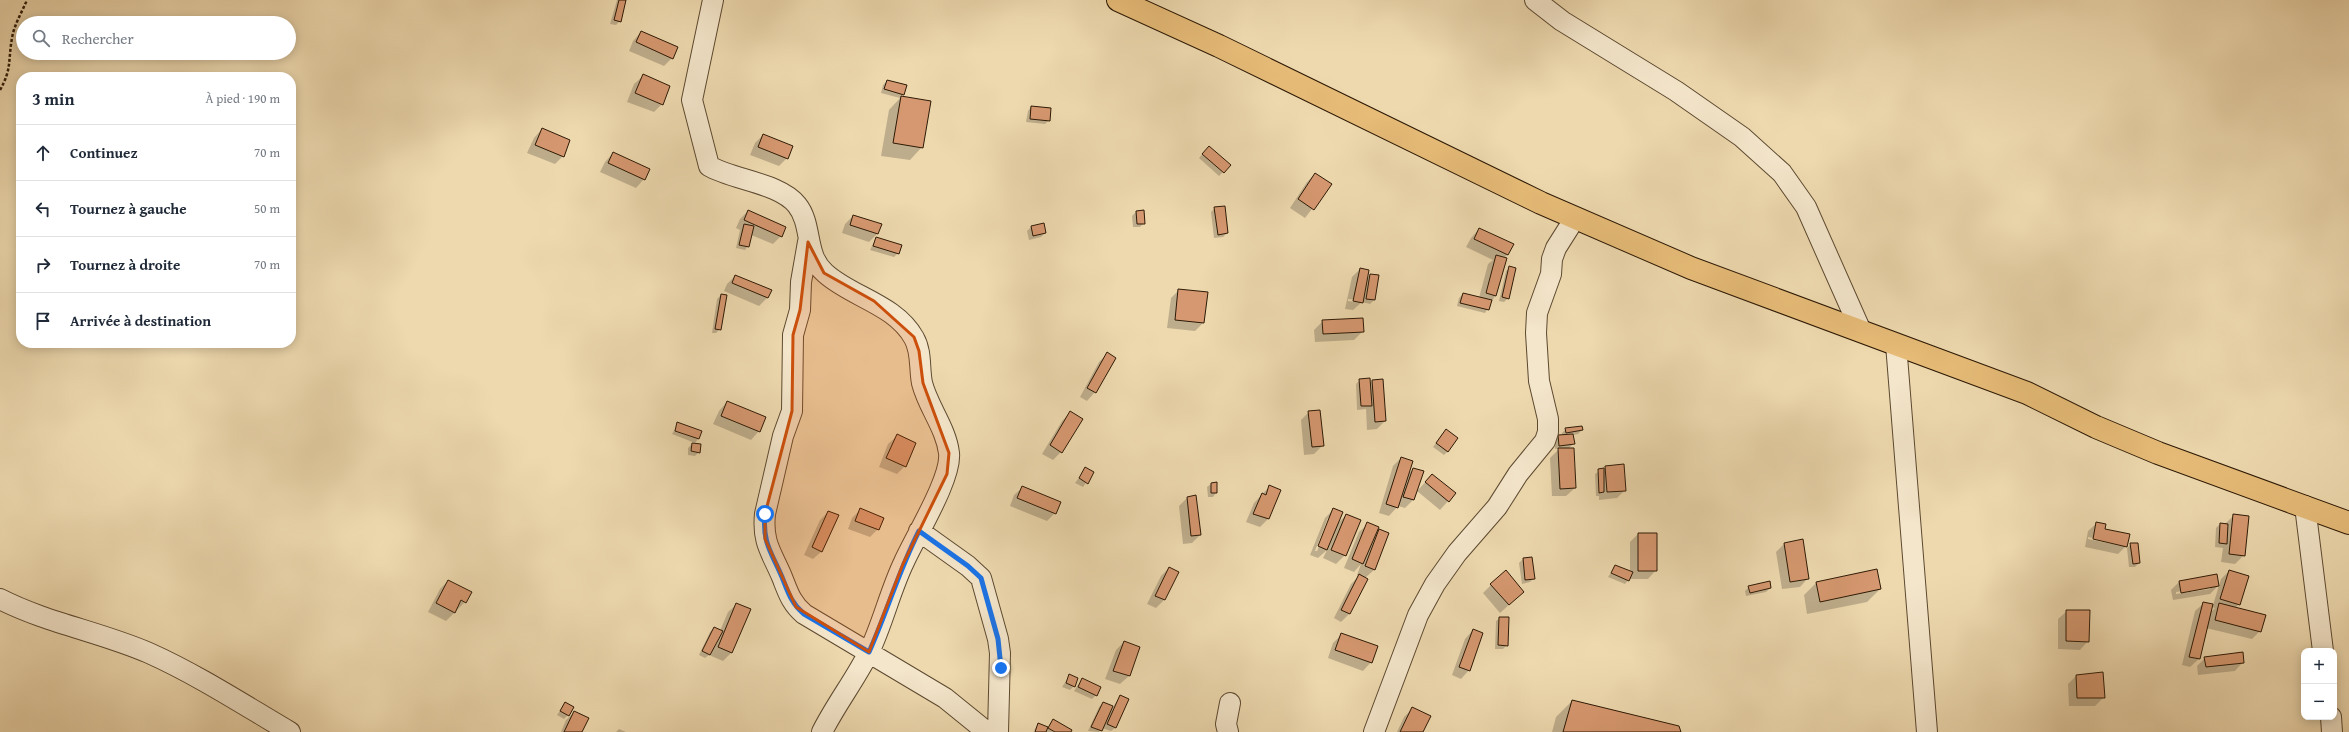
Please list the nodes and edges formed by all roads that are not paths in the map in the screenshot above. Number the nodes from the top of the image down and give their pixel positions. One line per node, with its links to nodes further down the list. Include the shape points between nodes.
1 (713, 0): 5 (street, via 692,100 709,166 789,197 801,211)
2 (1118, 0): 4 (main road)
3 (1535, 0): 6 (street, via 1562,21 1676,91 1742,137 1782,174 1806,207)
4 (1575, 218): 6 (main road, via 1691,268); 21 (street, via 1556,248 1551,274 1538,313 1539,381 1548,419 1545,441 1518,474 1497,507 1457,553 1435,584 1418,615)
5 (808, 242): 10 (street, via 824,273 874,301 903,324 914,337 920,351 922,384 945,439 949,462 947,474); 13 (street, via 801,282 800,310 793,335 792,411 783,436 765,514 765,539 788,597 796,607)
6 (1862, 331): 7 (main road)
7 (1896, 344): 8 (main road, via 2027,393 2158,453); 22 (street)
8 (2305, 506): 9 (main road); 12 (street)
9 (2349, 523)
10 (919, 531): 13 (street, via 902,564 884,618); 19 (street, via 981,578 1000,653)
11 (0, 599): 16 (street, via 15,607 98,633 149,654 219,690)
12 (2323, 648)
13 (869, 652): 17 (street, via 834,707); 18 (street, via 945,698)
14 (1230, 703): 20 (street, via 1226,724)
15 (2330, 720): 23 (street)
16 (290, 732)
17 (822, 732)
18 (987, 732)
19 (998, 732)
20 (1228, 732)
21 (1374, 732)
22 (1927, 732)
23 (2332, 732)

